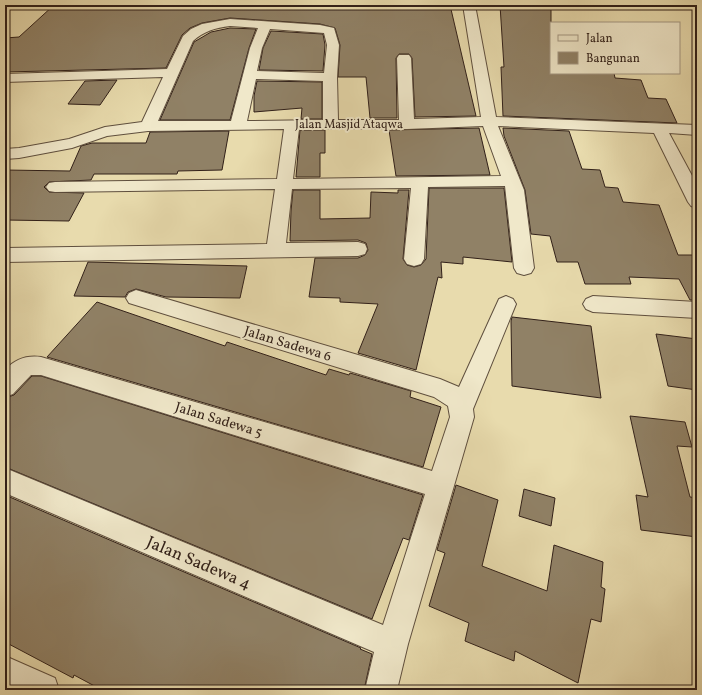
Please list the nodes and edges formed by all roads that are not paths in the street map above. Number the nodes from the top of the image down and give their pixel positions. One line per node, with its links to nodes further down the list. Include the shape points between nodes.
1 (469, 5): 8 (street)
2 (265, 25): 4 (street, via 226,23 191,34); 5 (street); 6 (street, via 330,31 334,45)
3 (404, 58): 10 (street)
4 (173, 72): 7 (street); 13 (street)
5 (250, 74): 6 (street); 11 (street)
6 (330, 77): 12 (street)
7 (5, 78)
8 (489, 121): 10 (street, Jalan Masjid Ataqwa); 14 (street, Jalan Masjid Ataqwa); 17 (street)
9 (292, 124): 11 (street, Jalan Masjid Ataqwa); 12 (street, Jalan Masjid Ataqwa); 19 (street)
10 (407, 124): 12 (street, Jalan Masjid Ataqwa)
11 (238, 125): 13 (street, Jalan Masjid Ataqwa)
12 (331, 125)
13 (148, 126): 16 (street, Jalan Masjid Ataqwa, via 105,132 59,146)
14 (659, 128): 15 (street, Jalan Masjid Ataqwa); 21 (street)
15 (697, 130)
16 (5, 154)
17 (512, 181): 18 (street); 26 (street)
18 (420, 183): 19 (street); 25 (street)
19 (285, 184): 20 (street); 23 (street)
20 (55, 187)
21 (697, 202)
22 (358, 249): 23 (street)
23 (276, 250): 24 (street)
24 (5, 255)
25 (414, 259)
26 (524, 268)
27 (136, 298): 32 (street, Jalan Sadewa 6, via 440,389 457,399)
28 (506, 304): 32 (street)
29 (593, 304): 30 (street)
30 (697, 310)
31 (5, 387): 34 (street, Jalan Sadewa 5, via 21,368 28,365 41,366)
32 (462, 407): 34 (street, via 462,417)
33 (5, 480): 35 (street, Jalan Sadewa 4)
34 (440, 486): 35 (street)
35 (392, 644): 37 (street)
36 (5, 672): 38 (street)
37 (385, 689)
38 (43, 690)

